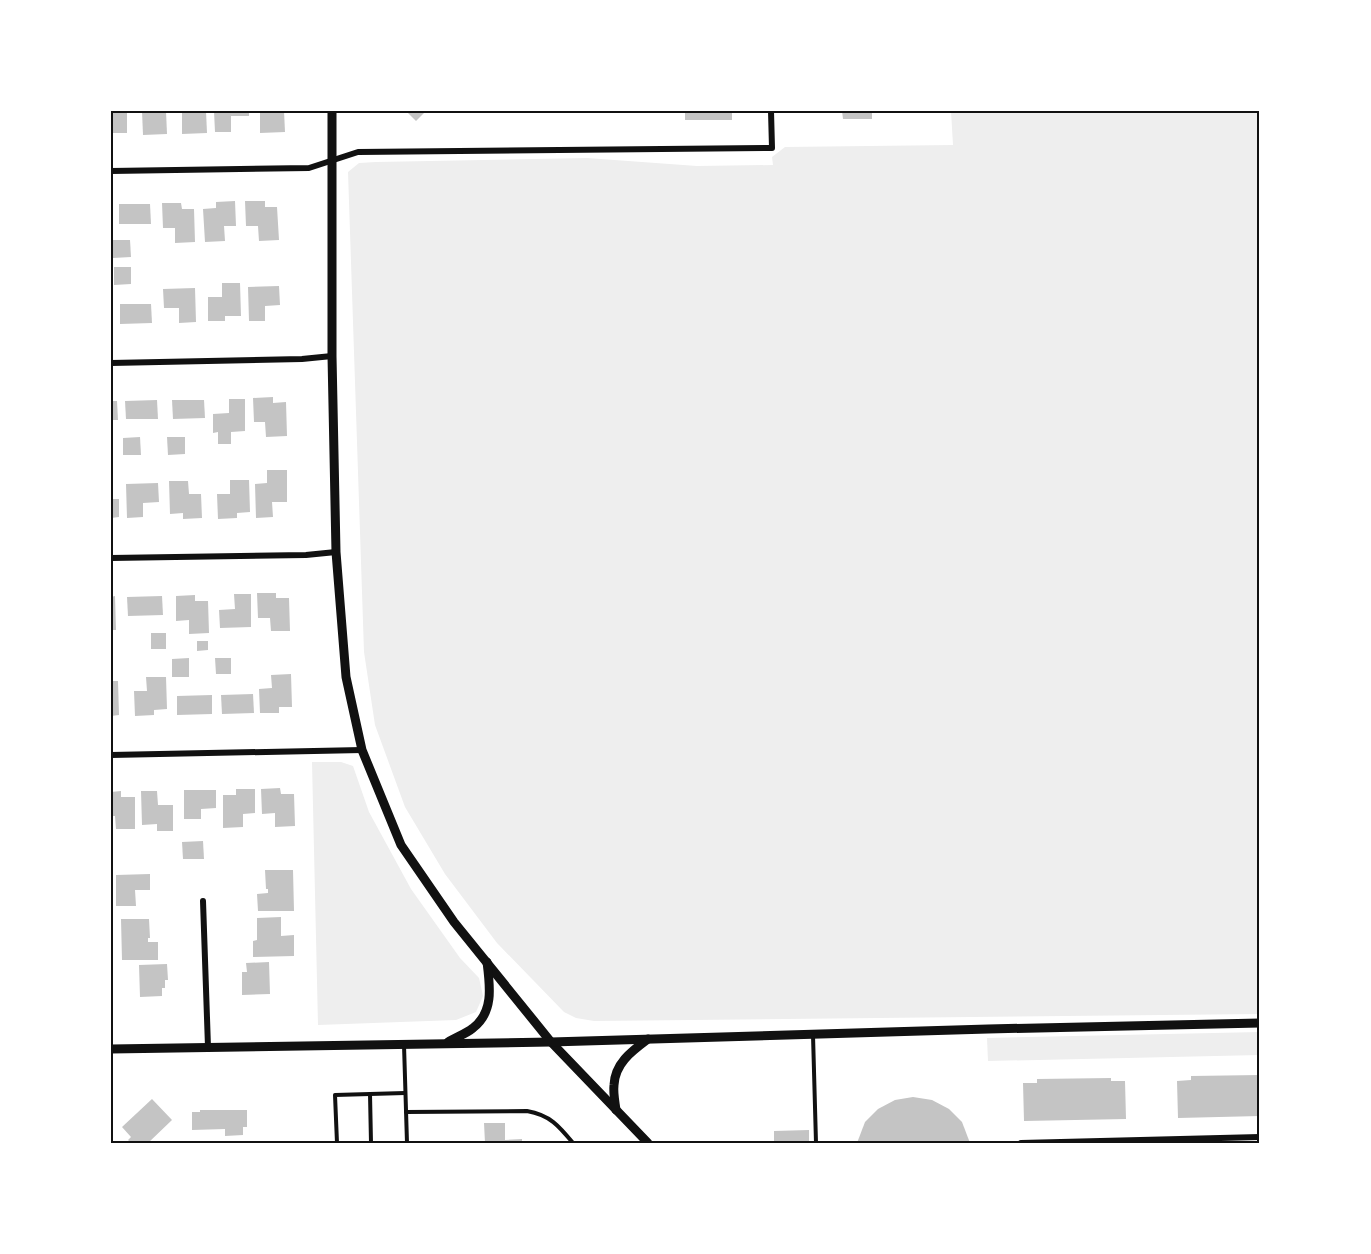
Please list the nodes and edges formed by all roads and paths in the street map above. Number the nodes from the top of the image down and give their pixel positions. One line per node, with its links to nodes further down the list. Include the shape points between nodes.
1 (332, 111): 3 (street)
2 (771, 111): 3 (street, via 772,148 358,152)
3 (333, 160): 4 (street, via 309,168); 5 (street)
4 (111, 171)
5 (332, 357): 6 (street); 7 (street)
6 (111, 363)
7 (336, 552): 8 (street); 9 (street, via 346,677)
8 (111, 558)
9 (362, 750): 10 (street); 12 (street, via 401,845)
10 (111, 755)
11 (203, 901): 19 (street)
12 (487, 962): 16 (street); 18 (street, via 490,993 484,1016 473,1028)
13 (1260, 1023): 14 (street)
14 (813, 1034): 15 (street); 31 (lane)
15 (649, 1039): 16 (street); 23 (street, via 631,1051 616,1070)
16 (551, 1042): 18 (street); 23 (street)
17 (404, 1044): 18 (street); 19 (street); 21 (lane)
18 (446, 1044)
19 (208, 1047): 20 (street)
20 (111, 1049)
21 (405, 1093): 22 (lane); 24 (lane)
22 (370, 1094): 26 (lane, via 335,1095); 27 (lane)
23 (616, 1110): 30 (street)
24 (406, 1112): 28 (lane); 29 (lane, via 538,1113 556,1124)
25 (1260, 1137): 32 (street)
26 (337, 1143)
27 (371, 1143)
28 (407, 1143)
29 (573, 1143)
30 (648, 1143)
31 (816, 1143)
32 (1021, 1143)

